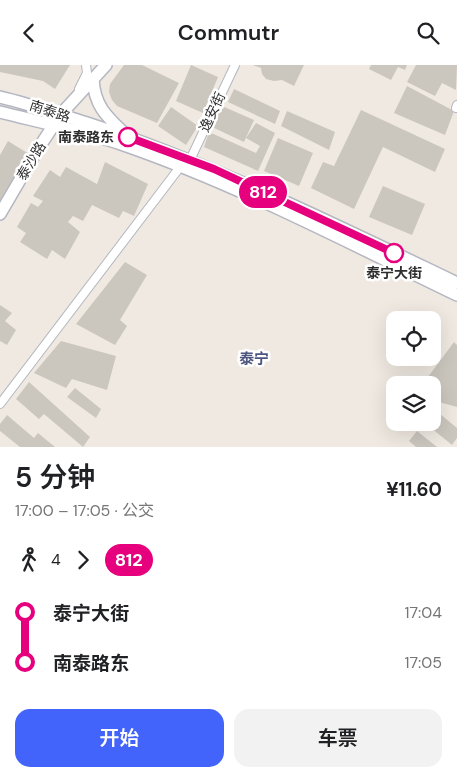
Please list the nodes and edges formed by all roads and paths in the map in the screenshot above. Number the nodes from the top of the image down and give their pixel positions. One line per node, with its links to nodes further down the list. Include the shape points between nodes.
1 (86, 65): 5 (street, via 87,73)
2 (106, 65): 4 (main road, 泰沙路)
3 (235, 65): 11 (street, 逸安街)
4 (93, 78): 5 (main road, 泰沙路); 10 (main road, via 99,106)
5 (77, 96): 8 (main road, 泰沙路)
6 (0, 97): 8 (main road, 南泰路)
7 (0, 111): 9 (main road, 南泰路)
8 (61, 114): 9 (main road, 泰沙路); 10 (main road, 南泰路)
9 (54, 125): 12 (main road, 南泰路, via 121,144); 13 (main road, 泰沙路)
10 (127, 136): 11 (main road, 南泰路)
11 (190, 160): 14 (main road, 南泰路)
12 (180, 167): 15 (main road, 南泰路, via 305,222); 16 (street)
13 (0, 214)
14 (457, 283)
15 (457, 295)
16 (0, 404)

